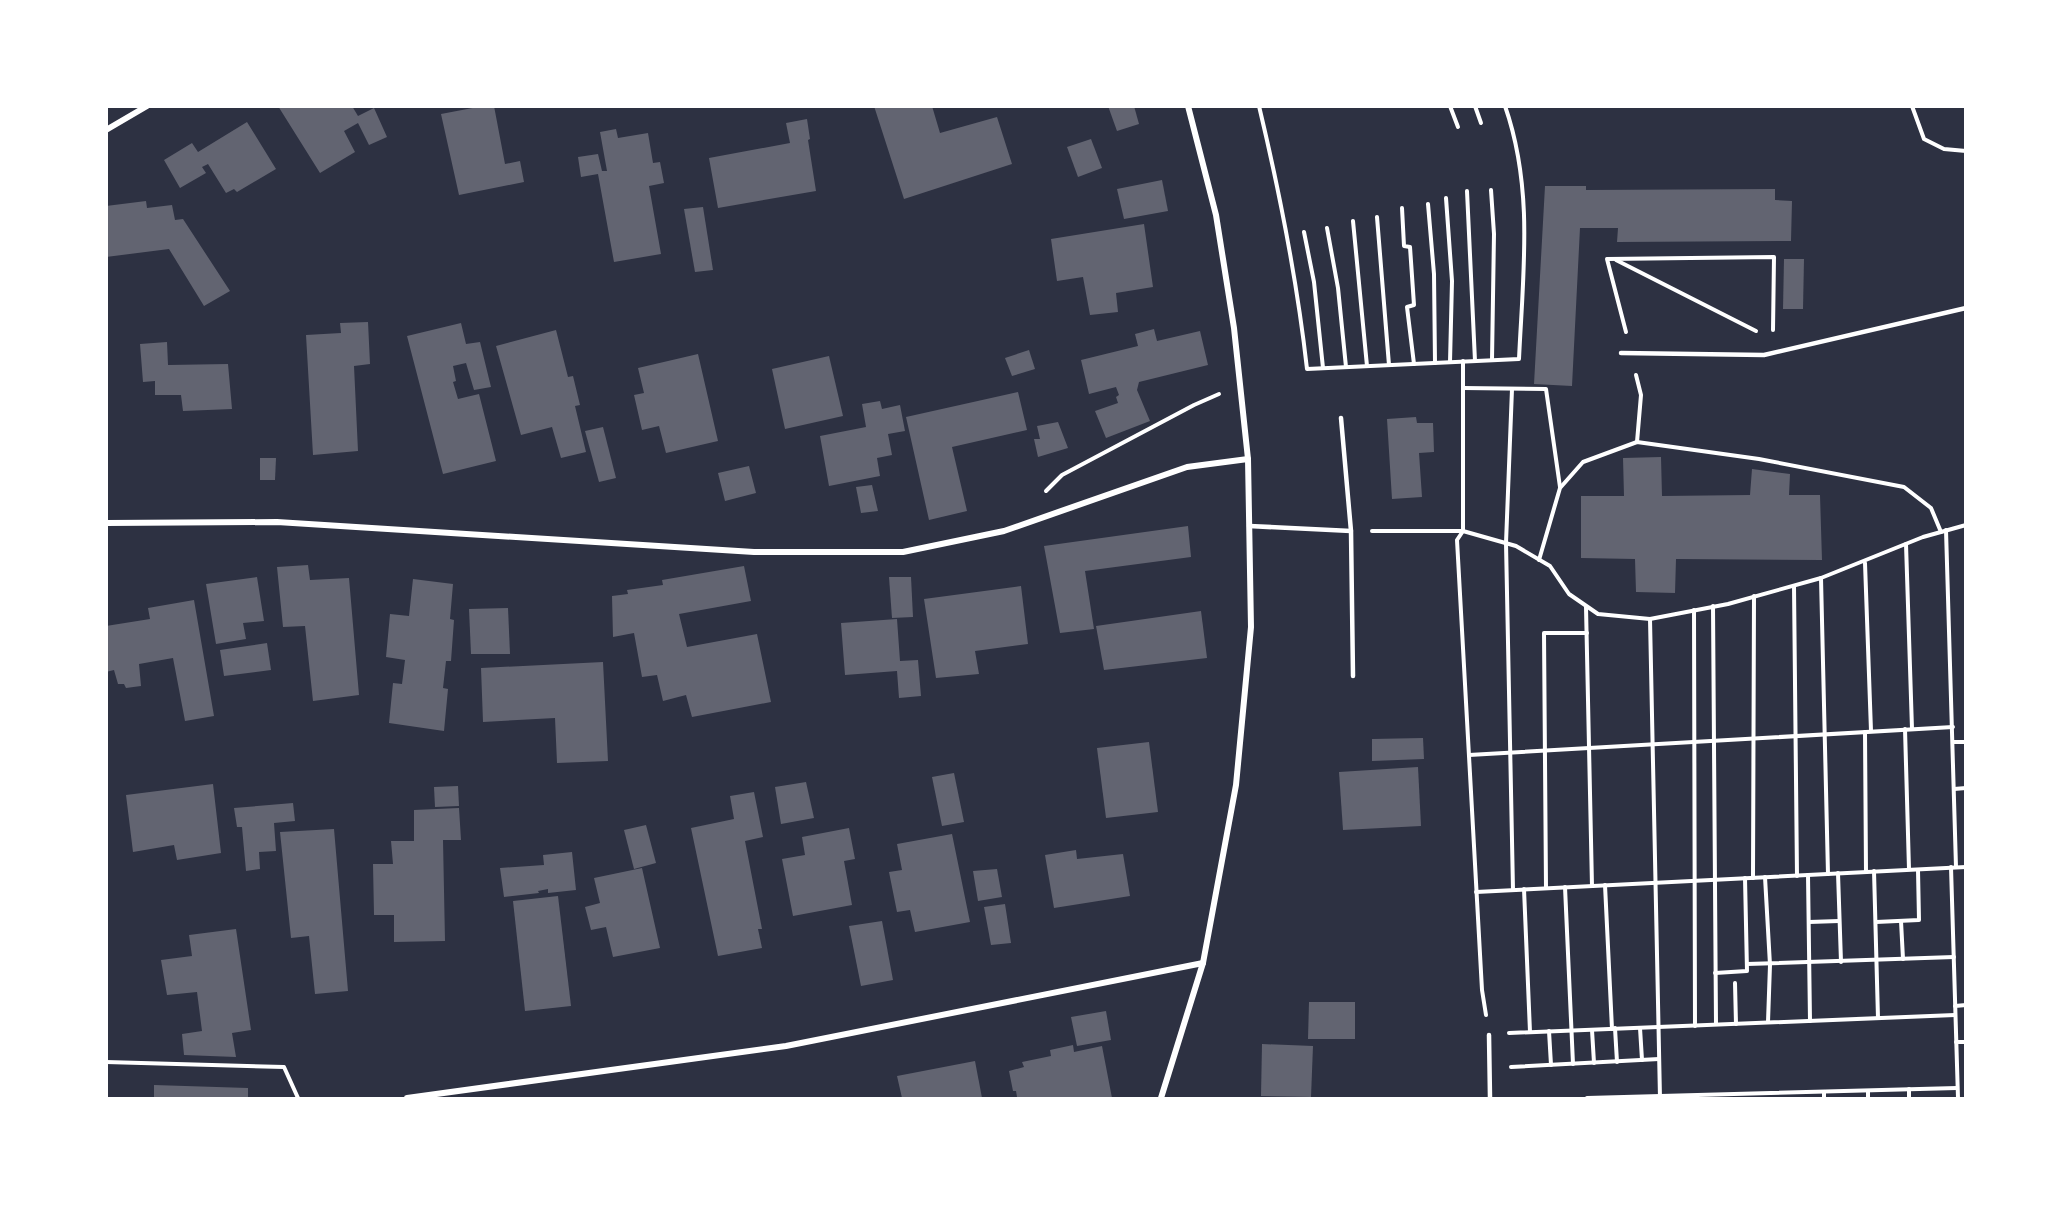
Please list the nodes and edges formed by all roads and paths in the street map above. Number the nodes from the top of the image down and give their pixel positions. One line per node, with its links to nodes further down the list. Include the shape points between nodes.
1 (147, 106): 10 (street)
2 (1188, 106): 42 (street, via 1216,215 1234,328)
3 (1259, 106): 36 (path, via 1295,276 1307,369)
4 (1450, 106): 9 (path)
5 (1475, 106): 8 (path)
6 (1505, 106): 27 (path, via 1516,138 1526,218 1519,359)
7 (1912, 106): 11 (path, via 1924,139 1944,149)
8 (1481, 123)
9 (1458, 127)
10 (106, 130)
11 (1965, 151)
12 (1491, 190): 27 (path)
13 (1467, 191): 29 (path)
14 (1446, 198): 30 (path, via 1452,281)
15 (1428, 204): 31 (path)
16 (1402, 208): 32 (path, via 1404,246 1410,247 1414,305 1407,307)
17 (1377, 217): 33 (path)
18 (1353, 221): 34 (path)
19 (1327, 228): 35 (path)
20 (1304, 232): 36 (path)
21 (1615, 259): 23 (path); 23 (path, via 1774,257); 26 (path, via 1607,259)
22 (1965, 308): 24 (lane)
23 (1773, 340): 24 (path)
24 (1790, 350): 26 (lane, via 1764,355)
25 (1621, 353): 26 (lane)
26 (1632, 353): 41 (path, via 1641,395)
27 (1492, 360): 29 (path)
28 (1463, 361): 29 (path); 30 (path); 37 (path)
29 (1475, 361)
30 (1450, 362): 31 (path)
31 (1435, 363): 32 (path)
32 (1414, 364): 33 (path)
33 (1389, 365): 34 (path)
34 (1367, 366): 35 (path)
35 (1346, 367): 36 (path)
36 (1323, 368)
37 (1462, 388): 38 (path); 49 (path)
38 (1512, 389): 43 (path, via 1546,389); 51 (path)
39 (1213, 397): 44 (path, via 1062,476)
40 (1341, 418): 48 (lane)
41 (1637, 442): 43 (path, via 1583,462); 50 (path, via 1759,459 1904,487 1931,508)
42 (1248, 459): 45 (street, via 1187,467 1004,531 903,552 754,552 277,522); 47 (street)
43 (1560, 488): 53 (path)
44 (1045, 492)
45 (106, 523)
46 (1965, 525): 50 (path)
47 (1249, 526): 48 (lane); 114 (street, via 1251,627 1237,774)
48 (1351, 531): 49 (path); 63 (lane)
49 (1463, 531): 51 (path); 80 (path, via 1457,540)
50 (1943, 531): 52 (path); 64 (path)
51 (1506, 543): 53 (path); 79 (path)
52 (1906, 544): 54 (path); 66 (path)
53 (1539, 560): 59 (path)
54 (1865, 562): 55 (path); 67 (path)
55 (1821, 578): 56 (path); 69 (path)
56 (1794, 586): 57 (path); 70 (path)
57 (1754, 596): 58 (path); 71 (path)
58 (1713, 606): 60 (path); 73 (path)
59 (1586, 607): 61 (path, via 1598,615); 62 (path)
60 (1694, 610): 61 (path); 72 (path)
61 (1650, 619): 76 (path)
62 (1587, 633): 77 (path); 78 (path, via 1544,633)
63 (1353, 676)
64 (1953, 727): 66 (path); 74 (path)
65 (1905, 729): 66 (path); 67 (path); 85 (path)
66 (1912, 729)
67 (1871, 731): 68 (path)
68 (1865, 732): 69 (path); 88 (path)
69 (1823, 734): 70 (path); 90 (path)
70 (1796, 736): 71 (path); 92 (path)
71 (1755, 738): 73 (path); 95 (path)
72 (1694, 741): 73 (path); 76 (path); 97 (path)
73 (1714, 741): 96 (path)
74 (1953, 742): 75 (path); 82 (path)
75 (1965, 742)
76 (1653, 744): 77 (path); 98 (path)
77 (1589, 748): 78 (path); 100 (path)
78 (1545, 751): 79 (path); 102 (path)
79 (1512, 752): 80 (path); 104 (path)
80 (1469, 755): 105 (path)
81 (1965, 788): 82 (path)
82 (1954, 789): 83 (path)
83 (1953, 867): 84 (path); 86 (path); 110 (path)
84 (1965, 867)
85 (1909, 870): 86 (path); 87 (path)
86 (1917, 870): 107 (path, via 1919,920)
87 (1874, 871): 88 (path); 109 (path)
88 (1866, 872): 89 (path)
89 (1838, 873): 90 (path); 106 (path)
90 (1828, 874): 91 (path)
91 (1808, 875): 92 (path); 108 (path)
92 (1797, 876): 93 (path)
93 (1765, 877): 95 (path); 117 (path)
94 (1745, 878): 95 (path); 96 (path); 116 (path)
95 (1753, 878)
96 (1714, 880): 97 (path); 118 (path)
97 (1694, 881): 98 (path); 128 (path)
98 (1655, 883): 99 (path); 129 (path)
99 (1605, 885): 100 (path); 131 (path)
100 (1592, 886): 101 (path)
101 (1565, 887): 102 (path); 132 (path)
102 (1546, 888): 103 (path)
103 (1524, 889): 104 (path); 135 (path)
104 (1513, 890): 105 (path)
105 (1476, 892): 136 (path)
106 (1839, 921): 108 (path); 113 (path)
107 (1901, 921): 109 (path); 111 (path)
108 (1809, 922): 115 (path)
109 (1876, 922): 112 (path)
110 (1954, 957): 111 (path); 121 (path)
111 (1902, 959): 112 (path)
112 (1876, 961): 113 (path); 123 (path)
113 (1841, 962): 115 (path)
114 (1203, 963): 155 (street, via 786,1046); 156 (street)
115 (1809, 963): 117 (path); 124 (path)
116 (1747, 964): 117 (path); 118 (path, via 1747,971)
117 (1770, 965): 125 (path)
118 (1715, 973): 126 (path)
119 (1735, 983): 127 (path)
120 (1965, 1005): 121 (path)
121 (1955, 1006): 122 (path)
122 (1955, 1015): 123 (path); 137 (path)
123 (1878, 1018): 124 (path)
124 (1810, 1021): 125 (path)
125 (1768, 1023): 127 (path)
126 (1716, 1024): 127 (path); 128 (path)
127 (1736, 1024)
128 (1695, 1026): 129 (path)
129 (1659, 1027): 130 (path); 139 (path)
130 (1640, 1028): 131 (path); 140 (path)
131 (1613, 1029): 133 (path); 142 (path)
132 (1571, 1030): 133 (path); 134 (path); 144 (path)
133 (1592, 1030): 143 (path)
134 (1549, 1031): 135 (path); 145 (path)
135 (1530, 1032): 136 (path)
136 (1489, 1035): 157 (lane)
137 (1956, 1042): 138 (path); 147 (path)
138 (1965, 1042)
139 (1659, 1059): 140 (path); 153 (path)
140 (1642, 1060): 142 (path)
141 (106, 1062): 154 (path, via 284,1067)
142 (1617, 1062): 143 (path)
143 (1594, 1063): 144 (path)
144 (1573, 1064): 145 (path)
145 (1551, 1065): 146 (path)
146 (1508, 1067)
147 (1957, 1088): 148 (path); 162 (path)
148 (1909, 1089): 149 (path); 161 (path)
149 (1868, 1091): 150 (path); 160 (path)
150 (1824, 1092): 152 (path); 159 (path)
151 (1739, 1096): 152 (path); 153 (path)
152 (1780, 1096)
153 (1660, 1097): 158 (path)
154 (298, 1098)
155 (407, 1098)
156 (1161, 1098)
157 (1490, 1098)
158 (1587, 1098)
159 (1824, 1098)
160 (1868, 1098)
161 (1910, 1098)
162 (1958, 1098)

